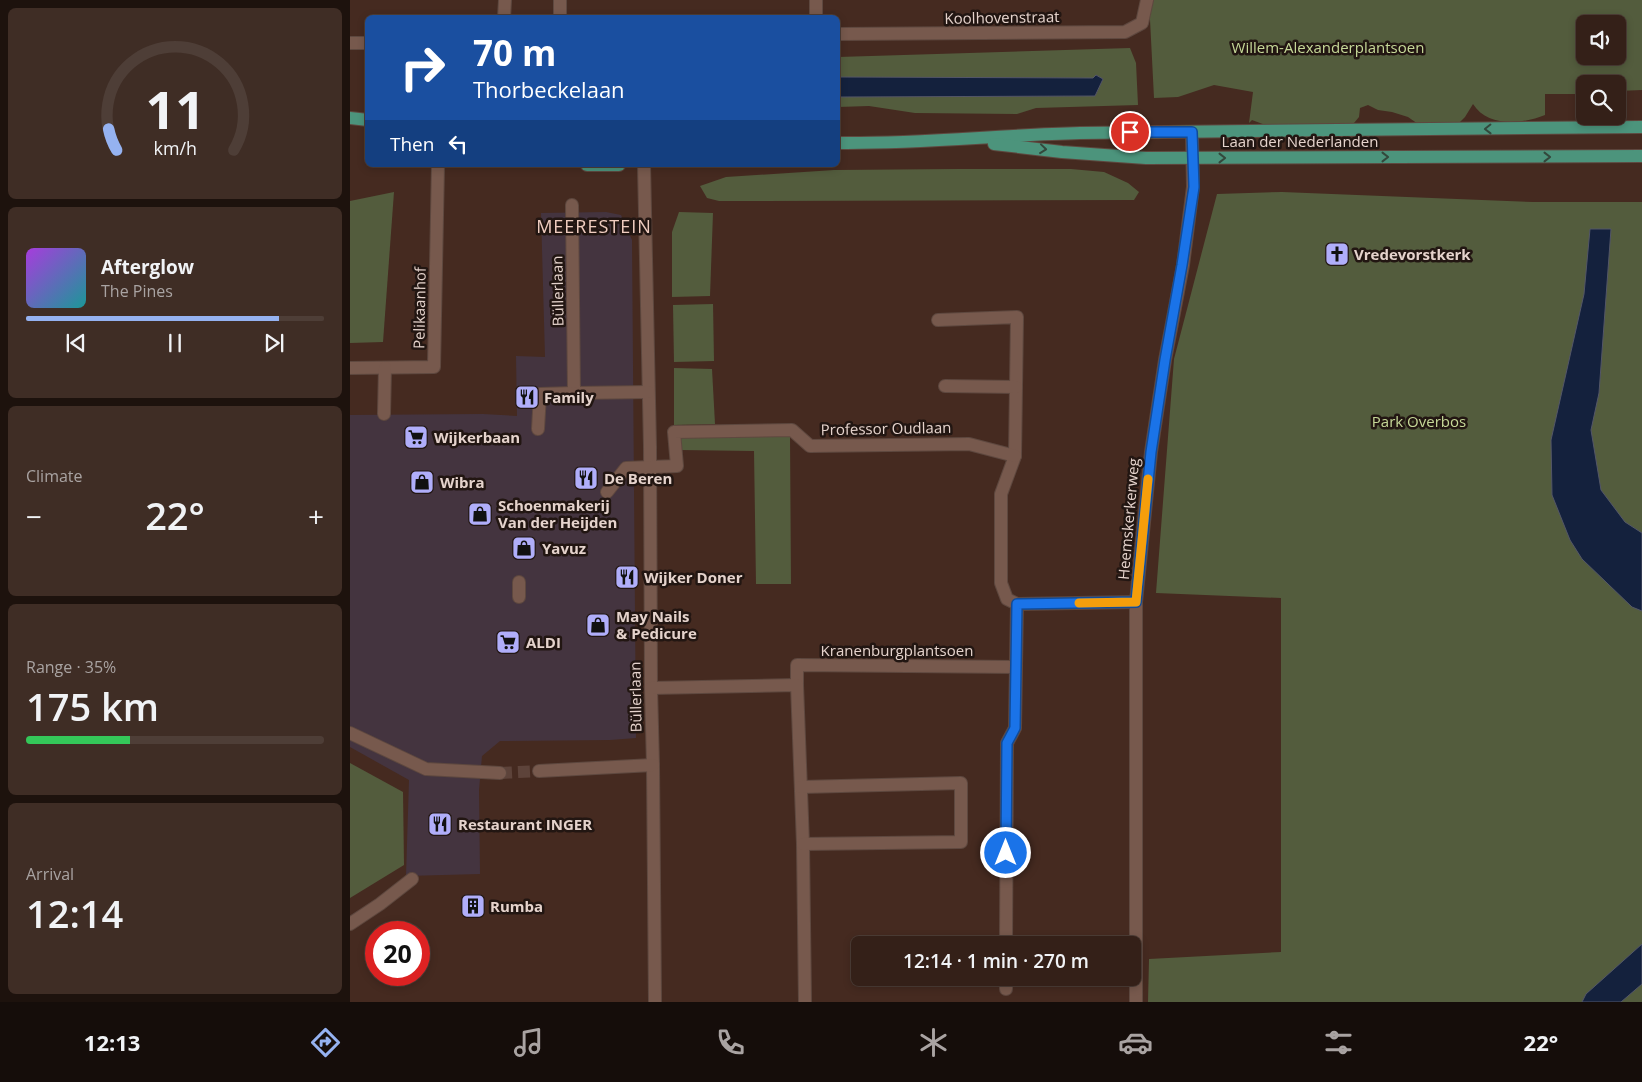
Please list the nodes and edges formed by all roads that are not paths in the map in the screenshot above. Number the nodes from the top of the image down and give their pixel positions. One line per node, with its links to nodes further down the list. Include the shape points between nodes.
1 (505, 0): 5 (street)
2 (560, 0): 6 (street)
3 (816, 0): 7 (street)
4 (1146, 0): 8 (street, Koolhovenstraat, via 1142,23 1125,32)
5 (504, 15)
6 (560, 15)
7 (816, 15)
8 (840, 34)
9 (350, 43): 10 (street)
10 (365, 43)
11 (350, 118): 12 (main road)
12 (365, 120)
13 (1642, 127): 14 (main road, Laan der Nederlanden, one-way to 14)
14 (1192, 132): 15 (main road, Laan der Nederlanden); 18 (street, Heemskerkerweg)
15 (959, 140): 16 (main road, Laan der Nederlanden); 18 (main road, Laan der Nederlanden, one-way to 18, via 1081,153)
16 (840, 143)
17 (1642, 156): 18 (main road, Laan der Nederlanden, one-way to 17)
18 (1192, 158): 36 (street, Heemskerkerweg, via 1194,187 1151,452)
19 (438, 167): 24 (street, Pelikaanhof, via 434,367)
20 (644, 167): 27 (street, Büllerlaan)
21 (572, 205): 28 (street, Büllerlaan)
22 (938, 320): 26 (street, via 1017,318)
23 (350, 368): 24 (street, Pelikaanhof)
24 (385, 368): 29 (street)
25 (945, 386): 26 (street)
26 (1016, 387): 31 (street)
27 (648, 392): 28 (street); 32 (street, Büllerlaan)
28 (574, 393): 30 (street, via 540,394)
29 (384, 414)
30 (538, 429)
31 (1015, 456): 32 (street, Professor Oudlaan, via 969,444 810,446 792,430 674,432 677,466); 37 (street, via 1001,494 1001,583 1008,599)
32 (650, 468): 33 (street, via 626,468); 40 (street, Büllerlaan)
33 (607, 492)
34 (518, 582): 35 (street)
35 (519, 597)
36 (1136, 602): 37 (street); 52 (street, Heemskerkerweg)
37 (1017, 604): 38 (street)
38 (1016, 666): 39 (street, Kranenburgplantsoen, via 797,665); 49 (street, via 1015,728 1007,743)
39 (797, 685): 40 (street); 45 (street, Kranenburgplantsoen)
40 (651, 688): 42 (street, Büllerlaan)
41 (350, 733): 44 (street, via 426,769)
42 (654, 765): 43 (street); 50 (street, Büllerlaan)
43 (538, 771)
44 (500, 773)
45 (801, 786): 46 (street, Kranenburgplantsoen); 46 (street, via 961,783 961,842)
46 (804, 844): 51 (street, Kranenburgplantsoen)
47 (412, 880): 48 (street)
48 (350, 924)
49 (1006, 936)
50 (655, 1002)
51 (805, 1002)
52 (1136, 1002)

